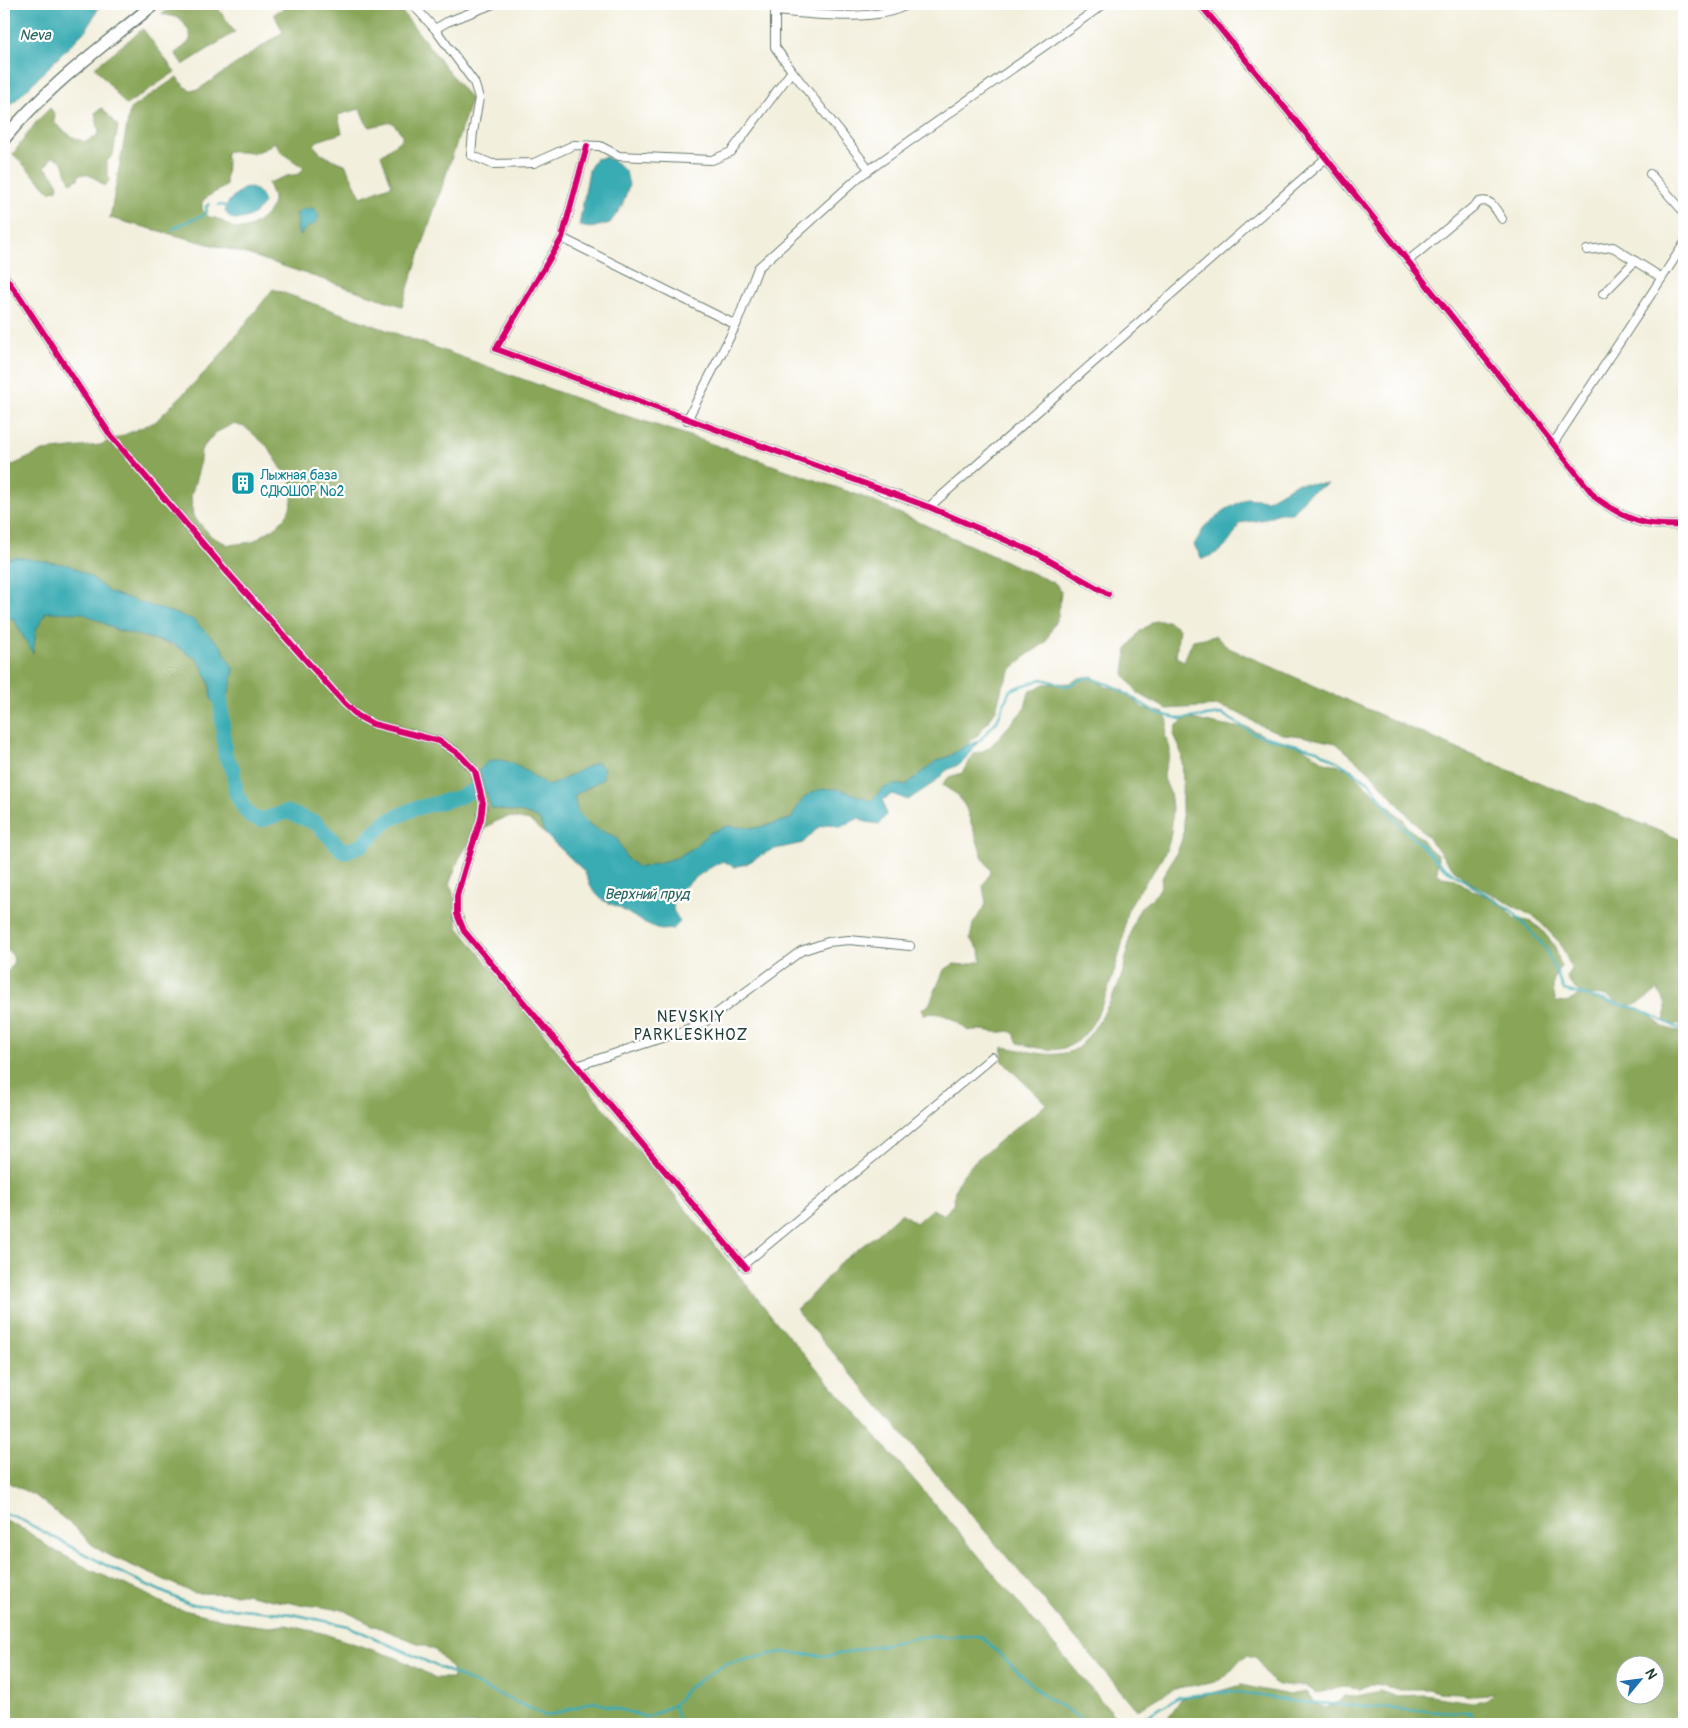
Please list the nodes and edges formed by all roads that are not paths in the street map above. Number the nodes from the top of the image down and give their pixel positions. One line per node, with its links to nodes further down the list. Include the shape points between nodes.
1 (154, 4): 10 (main road, via 63,77)
2 (414, 4): 8 (street)
3 (493, 4): 8 (street)
4 (908, 4): 7 (street, via 882,13 831,15)
5 (1104, 4): 13 (street)
6 (1200, 4): 12 (street)
7 (775, 7): 9 (street, via 775,47)
8 (435, 29): 11 (street, via 474,82 480,98 471,155 492,164 534,163 574,145)
9 (792, 71): 11 (street, via 732,152 712,160 620,156 600,146); 13 (street)
10 (4, 139)
11 (587, 146): 17 (street)
12 (1326, 158): 20 (street); 28 (street)
13 (869, 169): 25 (street, via 758,268)
14 (1650, 174): 15 (street)
15 (1684, 212)
16 (1502, 219): 20 (street, via 1491,202 1479,202)
17 (562, 238): 25 (street); 26 (street, via 496,349)
18 (1684, 244): 23 (street)
19 (1587, 250): 21 (street, via 1613,247)
20 (1408, 261): 27 (street)
21 (1635, 261): 23 (street); 24 (street)
22 (4, 276): 33 (street, via 111,436 345,704 373,724 439,741 459,754 475,771 483,803 481,819 457,896 457,914 464,931)
23 (1662, 278): 27 (street)
24 (1603, 294)
25 (736, 325): 26 (street)
26 (687, 420): 28 (street)
27 (1553, 444): 29 (street, via 1596,498 1618,514 1663,526)
28 (929, 507): 30 (street, via 1038,554)
29 (1684, 525)
30 (1108, 594)
31 (910, 946): 33 (street, via 849,940 819,945 801,952 705,1022)
32 (992, 1057): 33 (street, via 744,1267)
33 (577, 1066)

